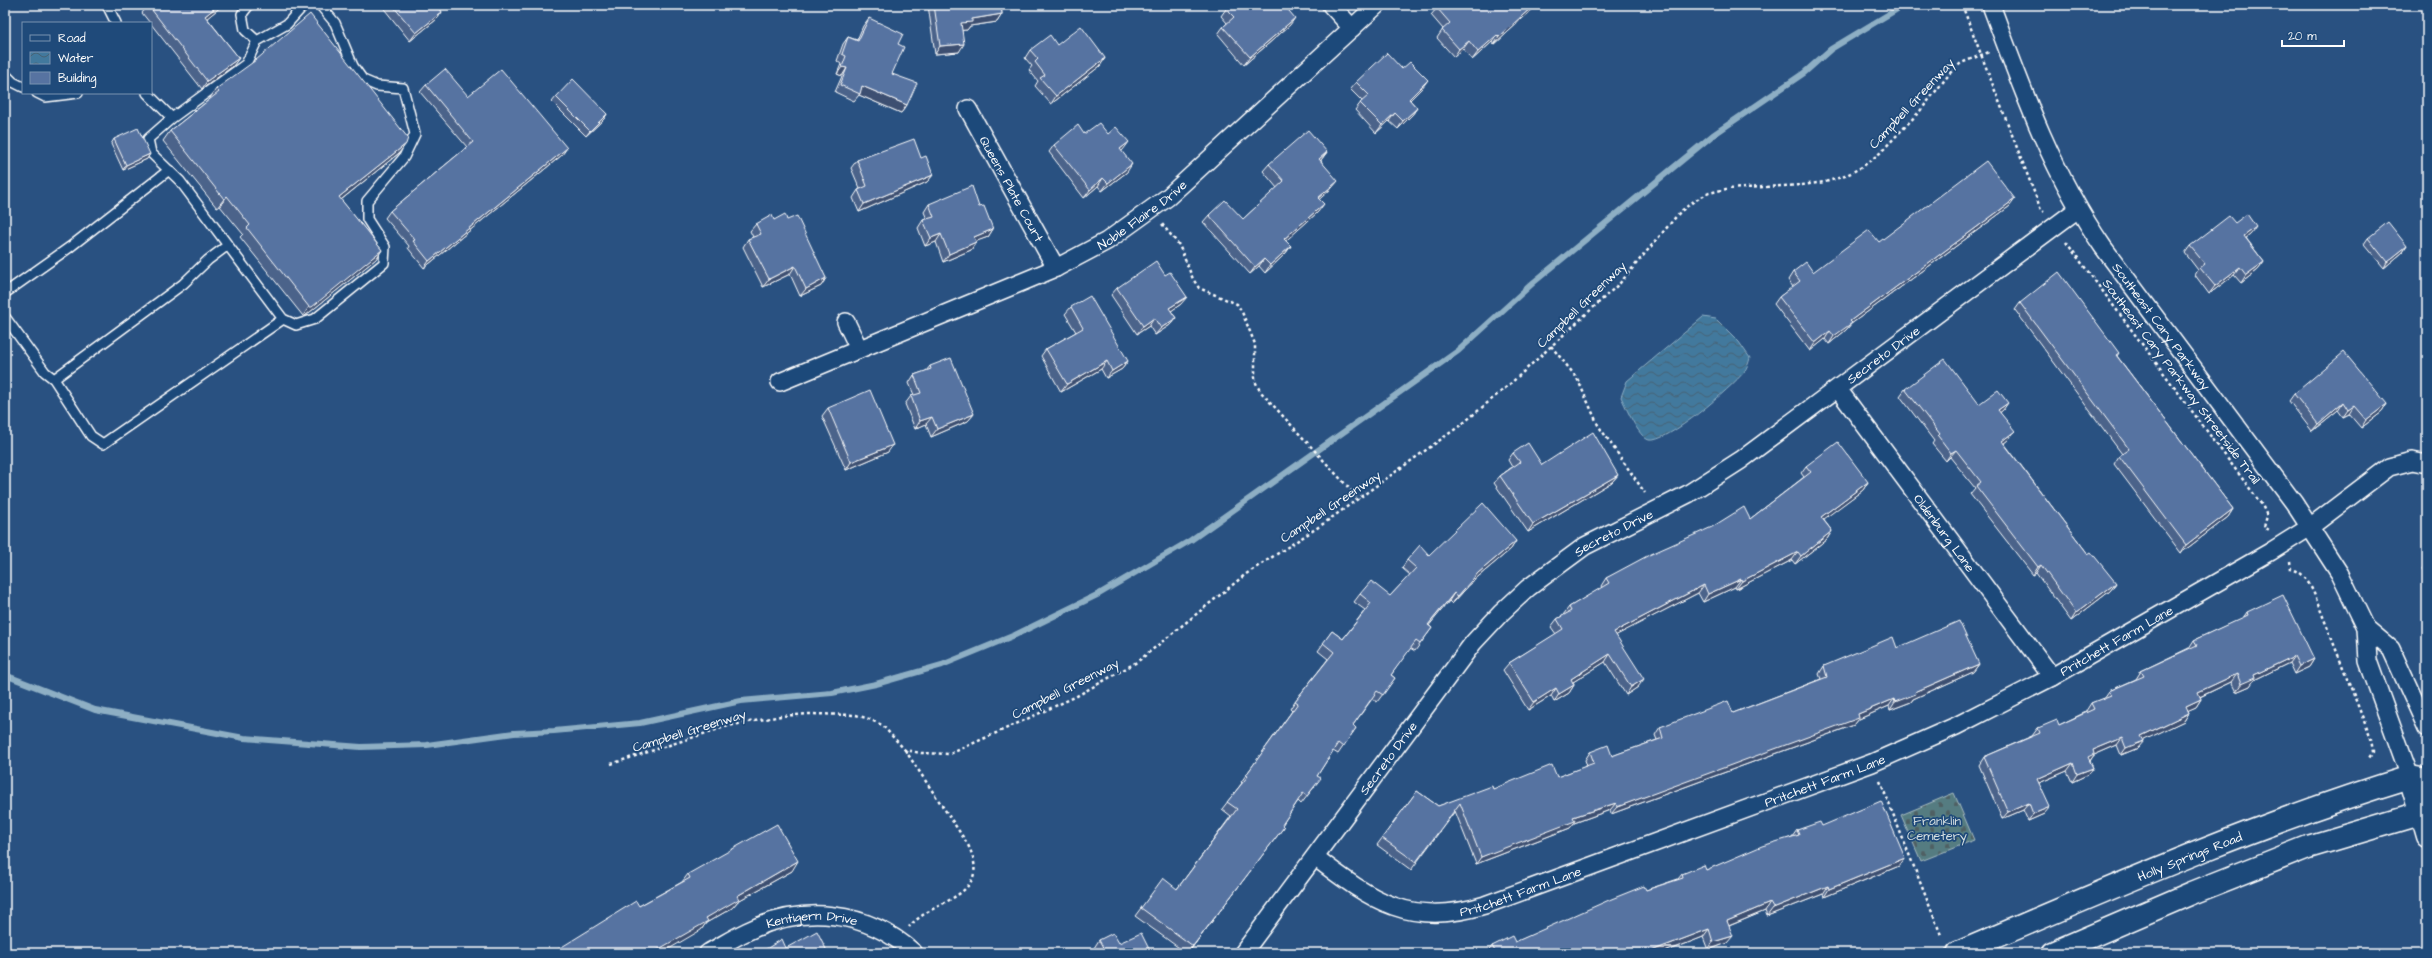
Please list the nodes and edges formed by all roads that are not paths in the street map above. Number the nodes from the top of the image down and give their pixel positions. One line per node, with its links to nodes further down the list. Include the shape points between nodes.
1 (106, 5): 8 (lane)
2 (249, 5): 10 (lane, via 242,14 245,30)
3 (304, 5): 10 (lane, via 287,24)
4 (320, 5): 24 (lane, via 335,23 353,66 363,80 377,86 403,88 414,134 404,157 367,201 367,219 385,247 384,263 315,319 296,325)
5 (1331, 5): 9 (street)
6 (1377, 5): 9 (street, Noble Flaire Drive)
7 (1991, 5): 19 (street, Southeast Cary Parkway, via 2040,133)
8 (115, 22)
9 (1352, 28): 21 (street, Noble Flaire Drive, via 1151,210 1107,241)
10 (257, 41): 17 (lane, via 246,64)
11 (5, 74): 12 (lane, via 12,82)
12 (22, 87)
13 (39, 94): 14 (lane, via 45,97)
14 (70, 94)
15 (148, 94): 17 (lane)
16 (968, 108): 21 (street, Queens Plate Court)
17 (172, 118): 18 (lane, via 148,139 151,152)
18 (169, 170): 20 (lane); 22 (lane, via 70,247)
19 (2078, 209): 29 (street, Secreto Drive); 31 (street, Southeast Cary Parkway, via 2103,247)
20 (228, 245): 24 (lane); 27 (lane, via 208,260 184,284)
21 (1056, 268): 26 (street, Noble Flaire Drive)
22 (5, 293)
23 (5, 317): 27 (lane, via 41,367)
24 (283, 320): 27 (lane, via 103,444 91,436)
25 (846, 322): 26 (street)
26 (859, 348): 28 (street, Noble Flaire Drive)
27 (54, 379)
28 (780, 382)
29 (1838, 389): 33 (street, Oldenburg Lane); 38 (street, Secreto Drive, via 1716,478 1585,546 1528,588 1473,643)
30 (2427, 464): 31 (street, Pritchett Farm Lane, via 2412,461 2389,467)
31 (2310, 527): 32 (street, Southeast Cary Parkway, via 2340,574); 33 (street, Pritchett Farm Lane)
32 (2366, 628): 34 (street, Southeast Cary Parkway, via 2391,650); 35 (street, Southeast Cary Parkway, via 2368,661)
33 (2052, 677): 38 (street, Pritchett Farm Lane, via 1956,726 1872,763 1461,913 1424,914 1387,904 1342,878)
34 (2427, 728)
35 (2418, 779): 36 (main road, Southeast Cary Parkway); 42 (main road, Holly Springs Road, via 2273,823 2076,902)
36 (2423, 812): 37 (main road, Southeast Cary Parkway); 43 (main road, via 2308,847)
37 (2427, 836)
38 (1314, 857): 41 (street, Secreto Drive)
39 (708, 953): 40 (street, Kentigern Drive, via 746,932 775,920 815,914 838,916 876,927 899,940)
40 (914, 953)
41 (1243, 953)
42 (1958, 953)
43 (2052, 953)

